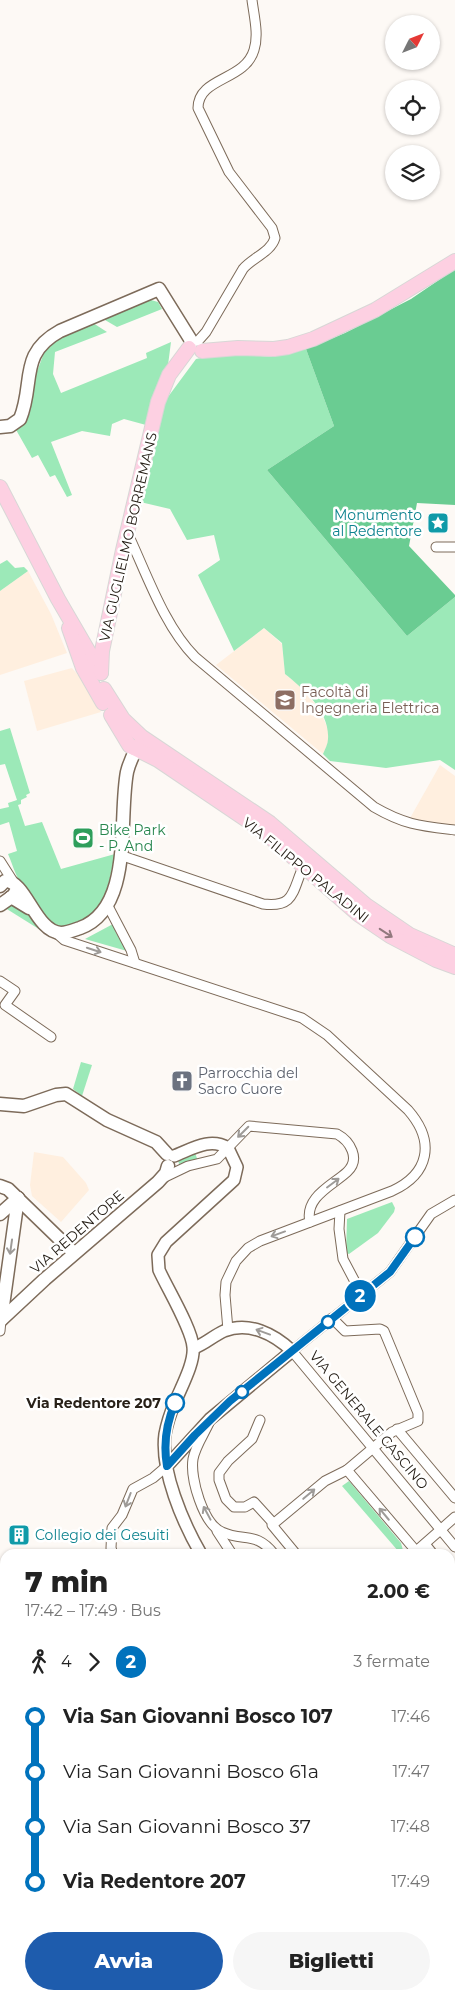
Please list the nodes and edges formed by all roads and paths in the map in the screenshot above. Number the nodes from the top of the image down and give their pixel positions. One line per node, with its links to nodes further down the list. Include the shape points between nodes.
1 (252, 0): 3 (street, via 256,42 252,56 242,68 206,89 198,108 229,172 275,235 270,247 243,268)
2 (455, 261): 3 (main road, via 375,310 313,339 274,349 238,348 226,344)
3 (196, 347): 4 (main road, via 159,289 60,331 45,341 33,357 20,419 10,426); 6 (main road, VIA GUGLIELMO BORREMANS, via 158,402)
4 (0, 427)
5 (0, 487): 10 (main road)
6 (127, 532): 9 (main road, VIA GUGLIELMO BORREMANS); 15 (street, via 170,624 182,644 195,656 374,807 406,823)
7 (436, 547): 8 (street)
8 (455, 547)
9 (106, 631): 10 (main road, via 95,638); 11 (main road, VIA GUGLIELMO BORREMANS)
10 (76, 636): 11 (main road, via 84,656); 13 (main road, via 83,668)
11 (97, 655): 12 (main road)
12 (104, 689): 13 (main road); 14 (main road)
13 (111, 716): 14 (main road)
14 (134, 743): 16 (main road, via 127,773); 18 (main road, VIA FILIPPO PALADINI, via 263,831); 23 (main road, VIA FILIPPO PALADINI, via 270,823 366,905 410,935)
15 (455, 830)
16 (120, 855): 18 (street, via 263,904 276,905 288,900); 21 (main road, via 116,884)
17 (0, 861): 20 (street)
18 (304, 865): 25 (main road, VIA FILIPPO PALADINI, one-way to 25, via 359,915 390,936)
19 (0, 886): 20 (main road, via 5,881)
20 (8, 894): 22 (main road)
21 (108, 906): 22 (main road, via 97,919 85,926 65,933); 24 (street)
22 (55, 932): 24 (street, one-way to 24, via 64,940)
23 (455, 955)
24 (135, 963): 35 (street, via 302,1018 327,1035 415,1117 425,1146 422,1166 417,1174 402,1186)
25 (455, 967)
26 (0, 981): 27 (street, via 15,991)
27 (3, 1009): 28 (street)
28 (51, 1037)
29 (0, 1104): 31 (main road, via 24,1106 66,1094 106,1120 151,1139 162,1148)
30 (228, 1148): 31 (street, via 217,1159 206,1163 188,1166); 31 (street, VIA REDENTORE, via 208,1143); 37 (street, one-way to 30, via 310,1210 322,1192 348,1172 353,1163 353,1152 346,1139 337,1134 249,1126); 43 (street, via 237,1167 234,1180 166,1242 158,1255 159,1270)
31 (168, 1164): 38 (main road, VIA REDENTORE)
32 (0, 1186): 33 (main road)
33 (18, 1198): 36 (main road); 38 (main road); 41 (main road, one-way to 41)
34 (455, 1200): 39 (street, via 432,1214 390,1272)
35 (340, 1211): 37 (street); 39 (street, via 343,1259)
36 (0, 1214)
37 (310, 1222): 42 (street, one-way to 42, via 260,1241 239,1256 226,1282)
38 (74, 1254): 41 (main road, VIA REDENTORE)
39 (362, 1295): 40 (street)
40 (332, 1318): 44 (street); 47 (street, via 345,1331 380,1329 388,1336 418,1413 418,1421)
41 (1, 1326)
42 (228, 1330): 43 (street, VIA GENERALE CASCINO); 44 (street, VIA GENERALE CASCINO, one-way to 42, via 275,1337 256,1329)
43 (194, 1348): 49 (street, via 167,1426 164,1450)
44 (292, 1351): 45 (street); 48 (street, VIA GENERALE CASCINO)
45 (210, 1419): 49 (street); 54 (street, one-way to 45, via 200,1500 193,1458)
46 (260, 1420): 53 (street, via 252,1439 221,1468 219,1480 226,1499 234,1507 245,1507 254,1502)
47 (397, 1430): 48 (street); 51 (street)
48 (373, 1448): 50 (street); 55 (street, VIA GENERALE CASCINO)
49 (167, 1466): 58 (street, one-way to 58, via 158,1475 132,1489 122,1516 111,1533); 59 (street, via 184,1523)
50 (347, 1470): 53 (street, one-way to 50, via 325,1481); 63 (street, one-way to 50)
51 (455, 1498)
52 (455, 1517): 55 (street)
53 (273, 1525): 62 (street)
54 (216, 1528): 60 (street); 61 (street, via 224,1533 256,1539)
55 (441, 1530): 56 (street); 57 (street, VIA GENERALE CASCINO)
56 (424, 1544): 64 (street); 65 (street)
57 (455, 1547)
58 (110, 1549)
59 (198, 1549)
60 (229, 1549)
61 (270, 1549)
62 (292, 1549)
63 (412, 1549)
64 (418, 1549)
65 (428, 1549)

